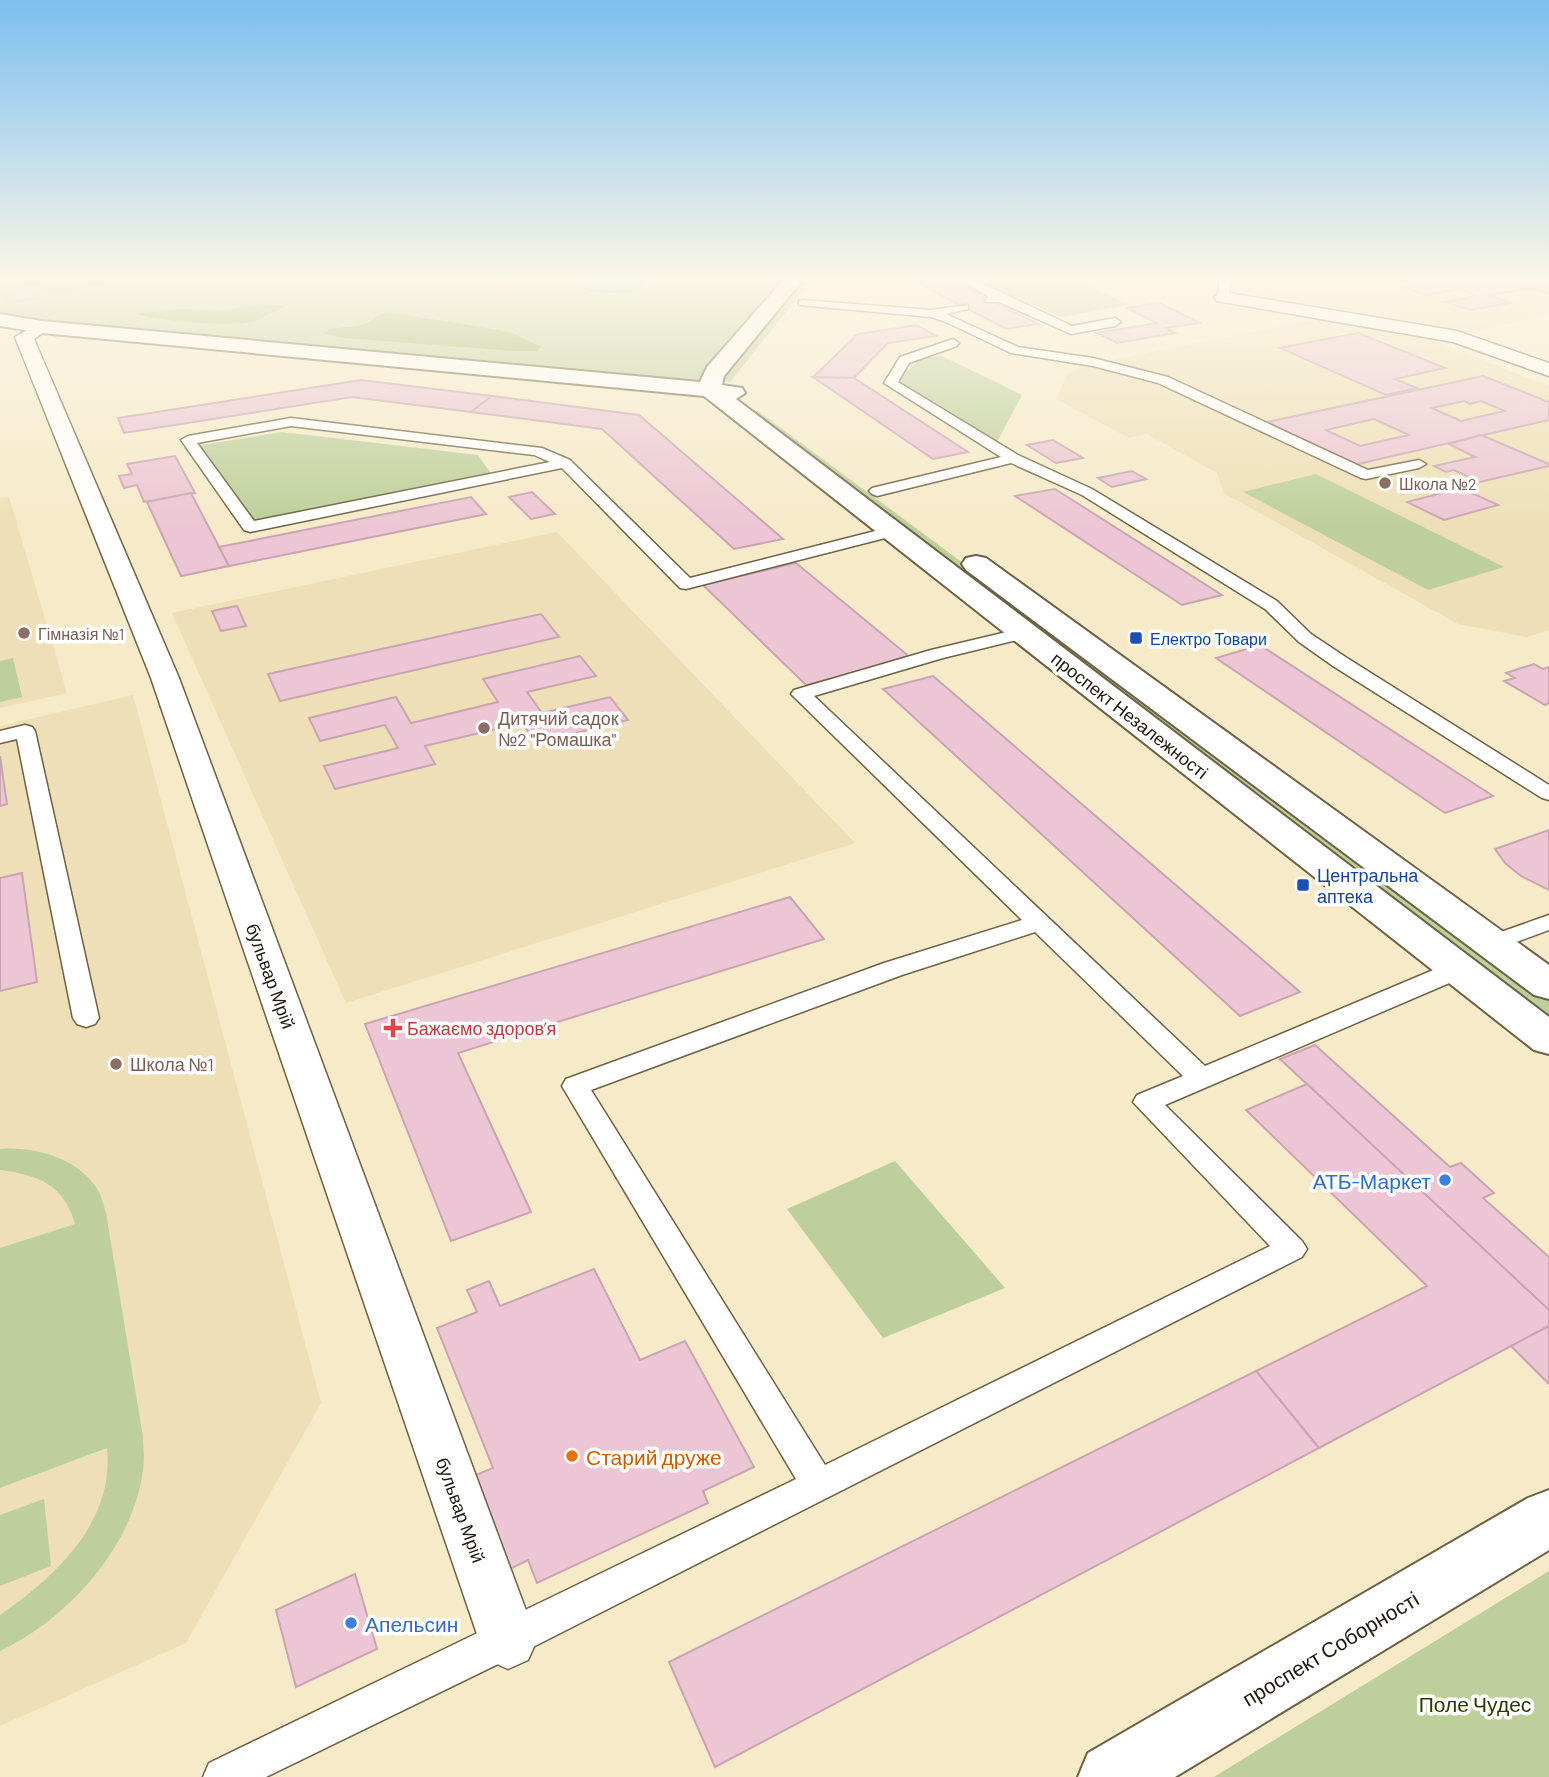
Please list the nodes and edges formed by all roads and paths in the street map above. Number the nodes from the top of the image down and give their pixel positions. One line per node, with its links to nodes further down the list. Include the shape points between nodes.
1 (33, 360): 27 (street, бульвар Мрій, via 165,678)
2 (391, 360): 8 (street)
3 (725, 360): 8 (street, via 711,378)
4 (904, 360): 9 (lane, via 891,383)
5 (1079, 360): 11 (lane, via 1163,380 1366,475)
6 (1521, 360): 7 (street)
7 (1549, 370)
8 (710, 390): 12 (street, проспект Незалежності, via 746,385); 13 (street, проспект Незалежності)
9 (1013, 458): 12 (lane); 16 (lane, via 1087,492 1271,605 1305,638 1340,662)
10 (565, 463): 10 (lane, via 537,452 291,422 188,440 250,527); 13 (lane, via 687,584)
11 (1419, 464)
12 (877, 491): 19 (street, проспект Незалежності)
13 (891, 533): 14 (street, проспект Незалежності)
14 (1023, 632): 18 (lane, via 801,694); 20 (street, проспект Незалежності)
15 (0, 737): 22 (lane, via 24,731)
16 (1549, 794)
17 (1549, 922): 19 (lane)
18 (1038, 923): 24 (lane); 25 (lane, via 893,969 575,1086)
19 (1492, 943): 21 (street, проспект Незалежності)
20 (1459, 969): 23 (street, проспект Незалежності); 24 (lane)
21 (1549, 985)
22 (86, 1018)
23 (1549, 1039)
24 (1202, 1079): 25 (lane, via 1146,1102 1292,1248)
25 (819, 1485): 27 (lane)
26 (1549, 1518): 29 (street, проспект Соборності)
27 (508, 1640): 28 (lane)
28 (223, 1777)
29 (1111, 1777)

